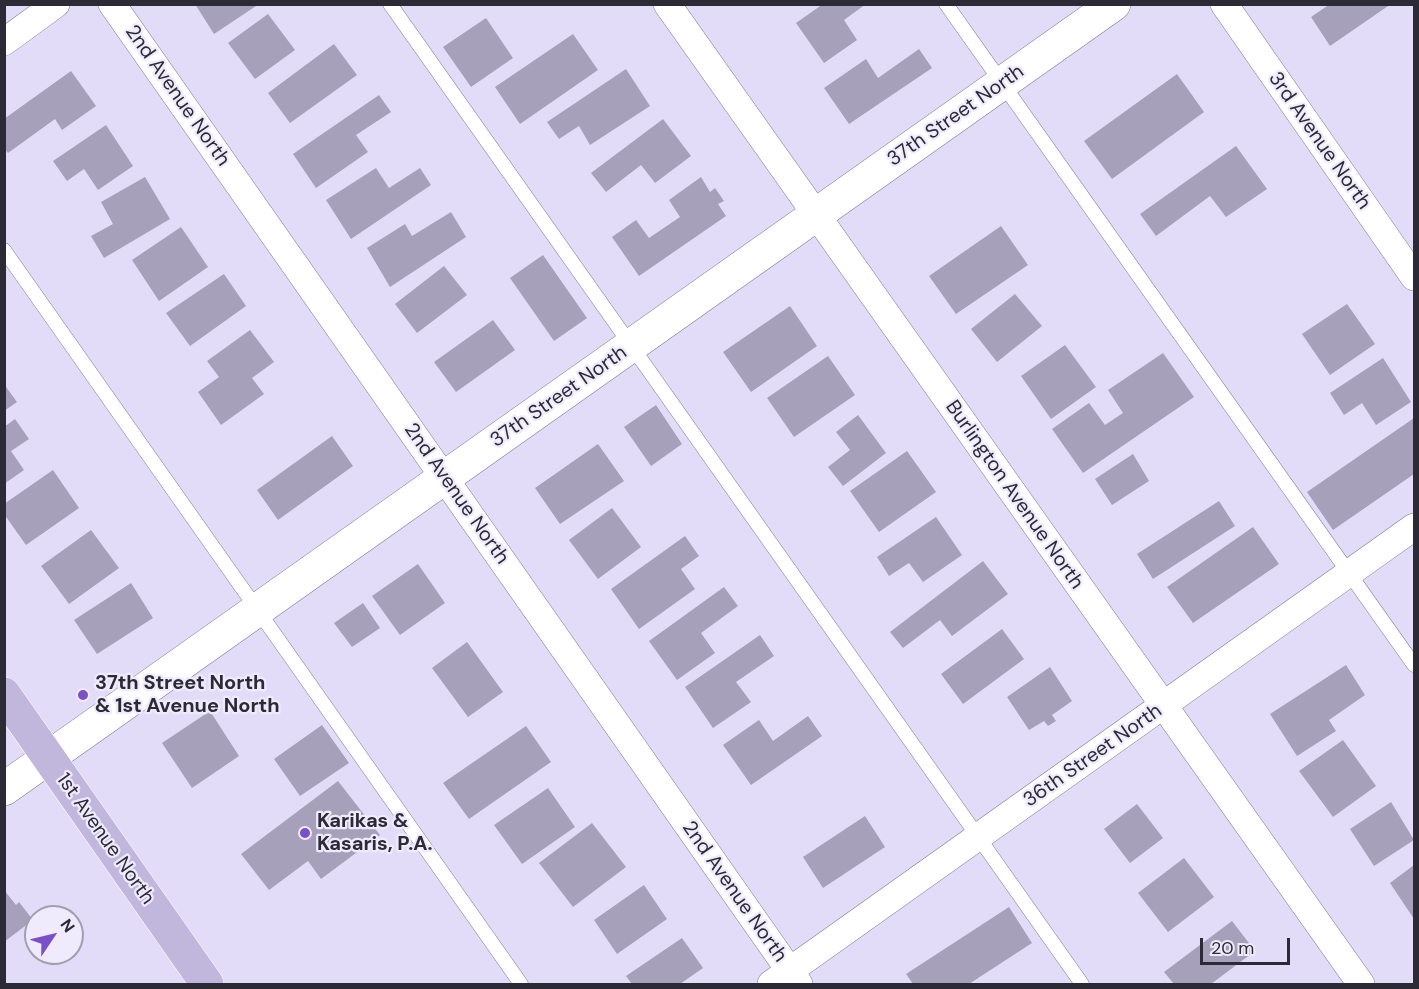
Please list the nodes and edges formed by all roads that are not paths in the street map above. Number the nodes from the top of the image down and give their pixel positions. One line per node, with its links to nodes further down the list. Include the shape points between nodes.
1 (56, 4): 8 (street)
2 (112, 4): 14 (street, 2nd Avenue North)
3 (390, 4): 13 (lane)
4 (666, 4): 10 (street, Burlington Avenue North)
5 (946, 4): 9 (lane)
6 (1114, 4): 9 (street, 37th Street North)
7 (1224, 4): 12 (street, 3rd Avenue North)
8 (4, 42)
9 (1002, 83): 10 (street, 37th Street North); 16 (lane)
10 (815, 215): 13 (street, 37th Street North); 20 (street, Burlington Avenue North)
11 (4, 250): 17 (lane)
12 (1414, 277)
13 (631, 346): 14 (street, 37th Street North); 23 (lane)
14 (445, 478): 17 (street, 37th Street North); 24 (street, 2nd Avenue North)
15 (1414, 527): 16 (street, 36th Street North)
16 (1350, 573): 18 (lane); 20 (street, 36th Street North)
17 (257, 610): 21 (street, 37th Street North); 26 (lane)
18 (1414, 665)
19 (4, 694): 21 (main road, 1st Avenue North)
20 (1164, 706): 23 (street, 36th Street North); 28 (street, Burlington Avenue North)
21 (48, 758): 22 (street, 37th Street North); 25 (main road, 1st Avenue North)
22 (4, 789)
23 (979, 837): 24 (street, 36th Street North); 27 (lane)
24 (786, 980)
25 (207, 984)
26 (521, 984)
27 (1082, 984)
28 (1361, 984)

